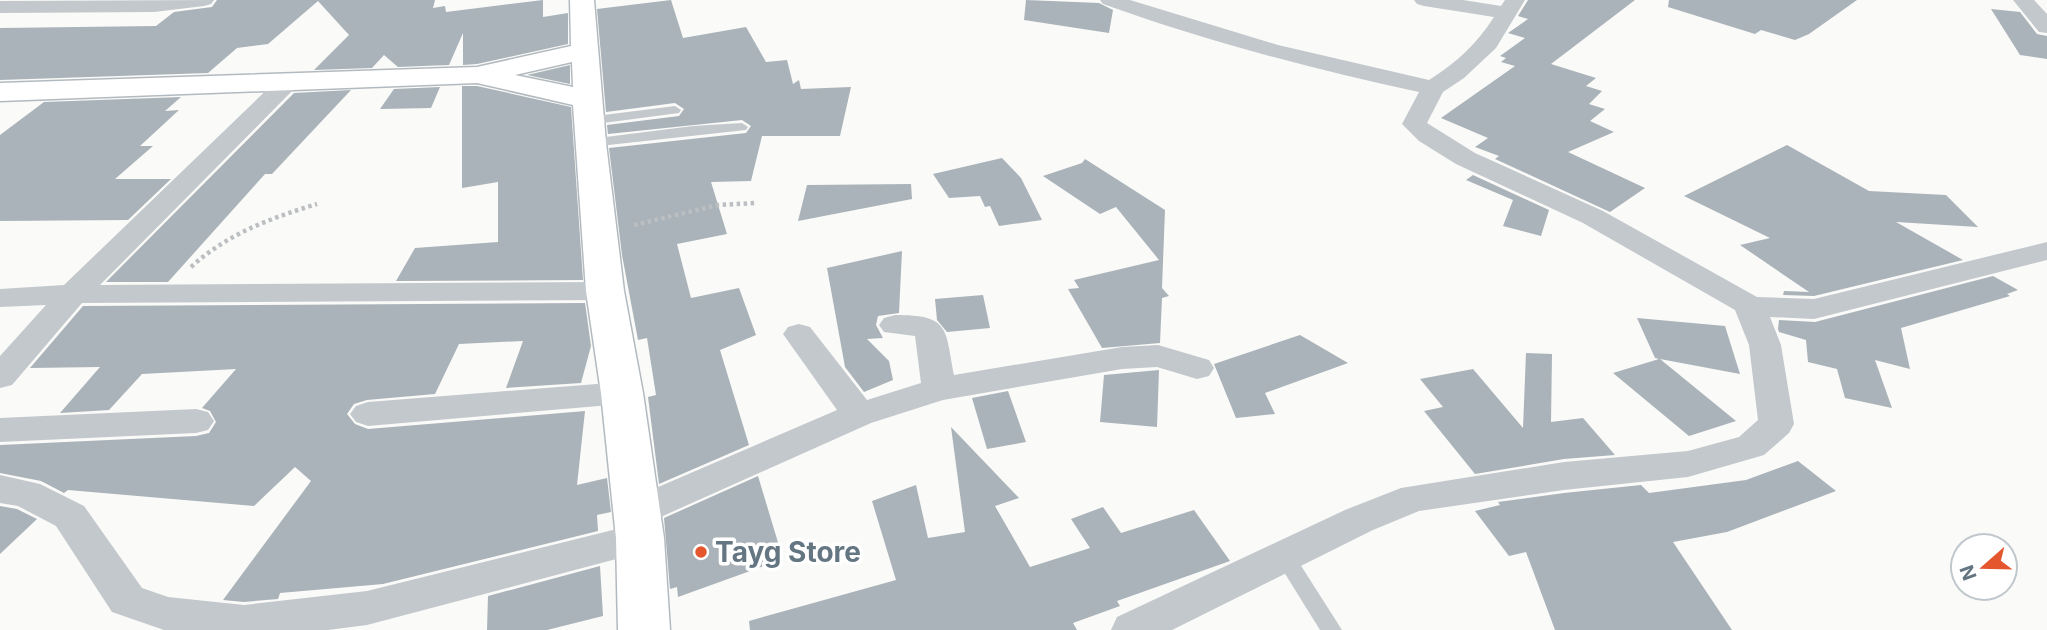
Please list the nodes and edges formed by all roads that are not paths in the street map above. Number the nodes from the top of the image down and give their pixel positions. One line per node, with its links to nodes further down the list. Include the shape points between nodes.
1 (204, 0): 7 (street, via 155,6)
2 (582, 0): 10 (street)
3 (1424, 0): 8 (street)
4 (2023, 0): 9 (street)
5 (1168, 2): 6 (street)
6 (1120, 4): 13 (street, via 1247,45)
7 (0, 7)
8 (1511, 7): 13 (street, via 1488,43)
9 (2047, 27)
10 (584, 51): 11 (street); 16 (street)
11 (477, 75): 12 (street); 16 (street)
12 (286, 83): 14 (street); 20 (street)
13 (1433, 88): 22 (street, via 1414,124 1426,137 1573,207)
14 (0, 92)
15 (675, 110): 16 (lane)
16 (588, 121): 17 (lane, via 693,130); 19 (street)
17 (742, 127)
18 (2047, 251): 22 (street, via 1814,309)
19 (605, 291): 20 (street); 28 (street)
20 (73, 294): 21 (street); 26 (street)
21 (0, 298)
22 (1749, 304): 35 (street, via 1765,345 1776,424 1751,446 1688,464 1413,498)
23 (895, 326): 27 (street, via 919,325 930,332)
24 (799, 334): 30 (street)
25 (1197, 368): 27 (street, via 1158,356 1122,358)
26 (0, 377)
27 (939, 389): 30 (street)
28 (622, 393): 29 (street); 34 (street)
29 (368, 414)
30 (859, 415): 34 (street)
31 (196, 421): 32 (street)
32 (0, 430)
33 (0, 489): 36 (street, via 27,494 69,516 127,600 168,614 244,623)
34 (638, 525): 36 (street); 37 (street)
35 (1284, 556): 38 (street); 39 (lane)
36 (361, 619)
37 (644, 630)
38 (1132, 630)
39 (1331, 630)

